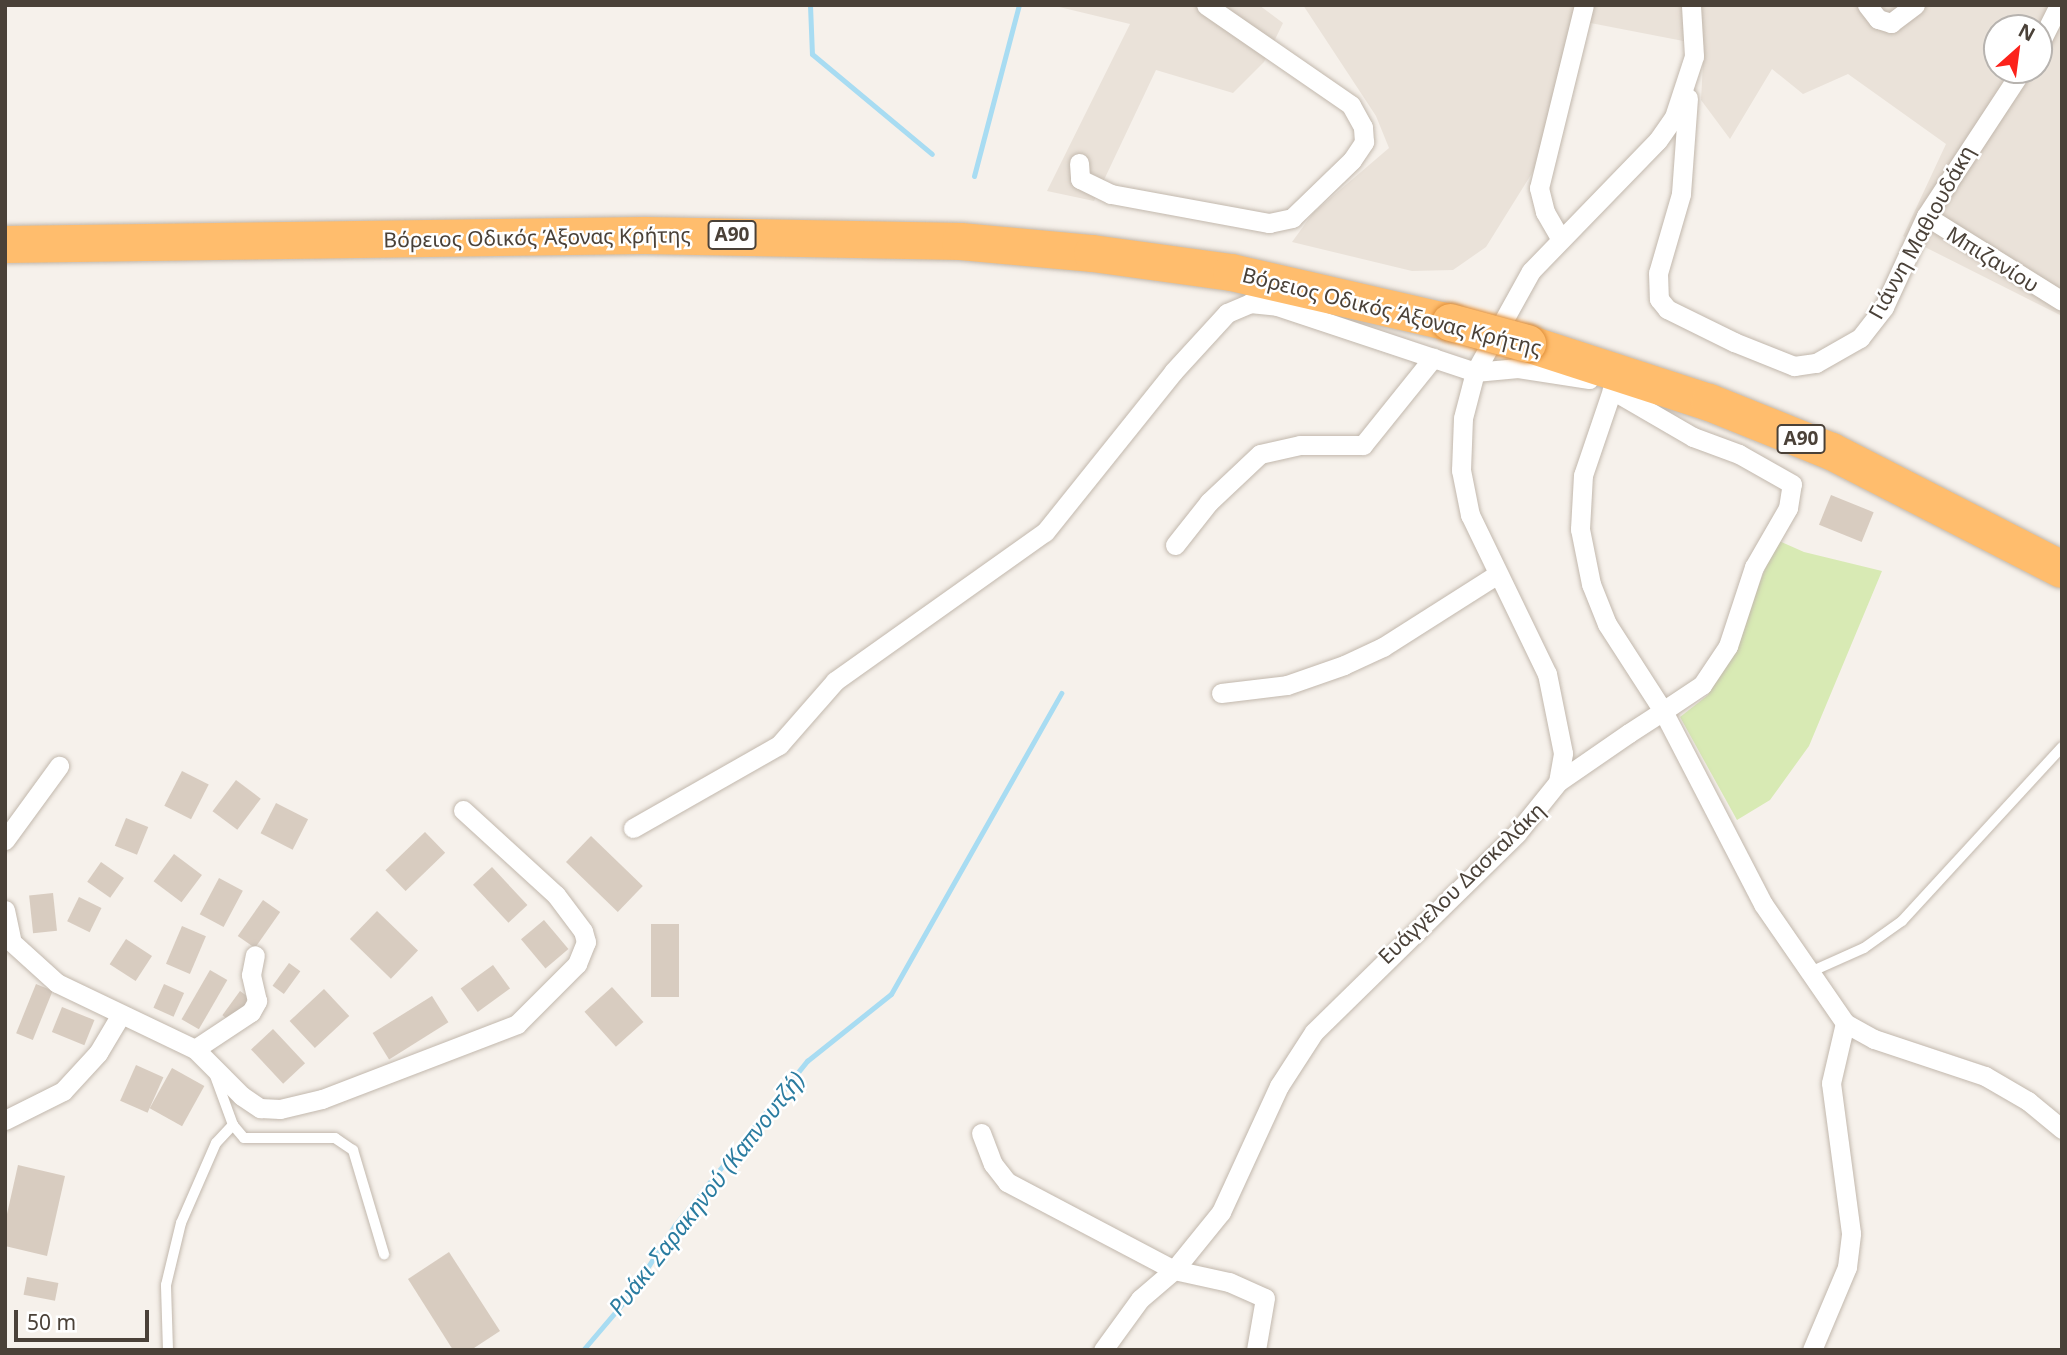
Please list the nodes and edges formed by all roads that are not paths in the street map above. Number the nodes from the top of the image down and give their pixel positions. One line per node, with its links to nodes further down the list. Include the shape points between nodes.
1 (1206, 5): 8 (street, via 1351,105 1363,127 1364,142 1352,160 1292,218 1269,223 1111,194 1080,179)
2 (1584, 5): 10 (street, via 1539,188 1545,212)
3 (1691, 5): 6 (street, Ευάγγελου Δασκαλάκη, via 1696,44)
4 (1867, 5): 5 (street, via 1878,19 1891,23)
5 (1915, 5)
6 (1688, 83): 9 (street, Γιάννη Μαθιουδάκη, via 1681,194 1656,292 1667,309 1794,366 1816,363 1860,338 1884,307); 10 (street, Ευάγγελου Δασκαλάκη, via 1658,140)
7 (2013, 84): 9 (street, Γιάννη Μαθιουδάκη)
8 (1079, 163)
9 (1926, 216): 12 (street, Μπιζανίου)
10 (1560, 238): 14 (street, Ευάγγελου Δασκαλάκη, via 1526,278)
11 (5, 244): 17 (highway, Βόρειος Οδικός Άξονας Κρήτης / Α90, bridge, via 644,235 960,241 1231,272 1527,343 1709,402 1831,451)
12 (2062, 301)
13 (1433, 358): 14 (street); 16 (street, via 1363,445 1300,445 1260,454 1209,502); 25 (street, via 1278,306 1250,303 1227,313 1164,383 1045,532 835,681 779,745)
14 (1475, 372): 15 (street, via 1531,370 1585,377); 18 (street, Ευάγγελου Δασκαλάκη, via 1464,418 1461,470 1470,514)
15 (1612, 390): 20 (street, via 1583,475 1584,558 1607,624); 20 (street, via 1693,437 1739,454 1792,484 1788,508 1754,567 1728,646 1702,685)
16 (1175, 545)
17 (2062, 569)
18 (1496, 575): 19 (street, via 1383,647 1344,665 1287,685); 23 (street, Ευάγγελου Δασκαλάκη, via 1547,674 1563,753)
19 (1221, 693)
20 (1664, 711): 23 (street); 30 (street, via 1763,904)
21 (2062, 747): 30 (lane, via 1902,921 1864,948)
22 (60, 766): 26 (street)
23 (1558, 782): 40 (street, Ευάγγελου Δασκαλάκη, via 1517,833 1314,1032 1279,1086 1221,1212)
24 (463, 810): 34 (street, via 556,895 583,931 583,953 569,973 517,1024 322,1099 280,1109 260,1108)
25 (633, 828)
26 (5, 840)
27 (5, 909): 28 (street)
28 (8, 937): 31 (street, via 57,983)
29 (256, 955): 33 (street, via 251,975 257,1001 251,1012)
30 (1808, 973): 32 (street)
31 (120, 1016): 33 (street); 35 (street, via 98,1053 71,1083)
32 (1845, 1023): 37 (street, via 1874,1039 1985,1076 2028,1101); 44 (street, via 1831,1083 1851,1233 1847,1267)
33 (195, 1049): 34 (street)
34 (215, 1069): 36 (lane)
35 (5, 1120)
36 (233, 1125): 39 (lane, via 244,1138 255,1141 345,1141 359,1162); 41 (lane, via 216,1143 181,1223 166,1285)
37 (2062, 1129)
38 (981, 1133): 40 (street, via 993,1164 1007,1182)
39 (384, 1254)
40 (1174, 1270): 42 (street, Ευάγγελου Δασκαλάκη, via 1140,1299); 43 (street, via 1230,1282 1265,1298)
41 (168, 1350)
42 (1103, 1350)
43 (1256, 1350)
44 (1812, 1350)

